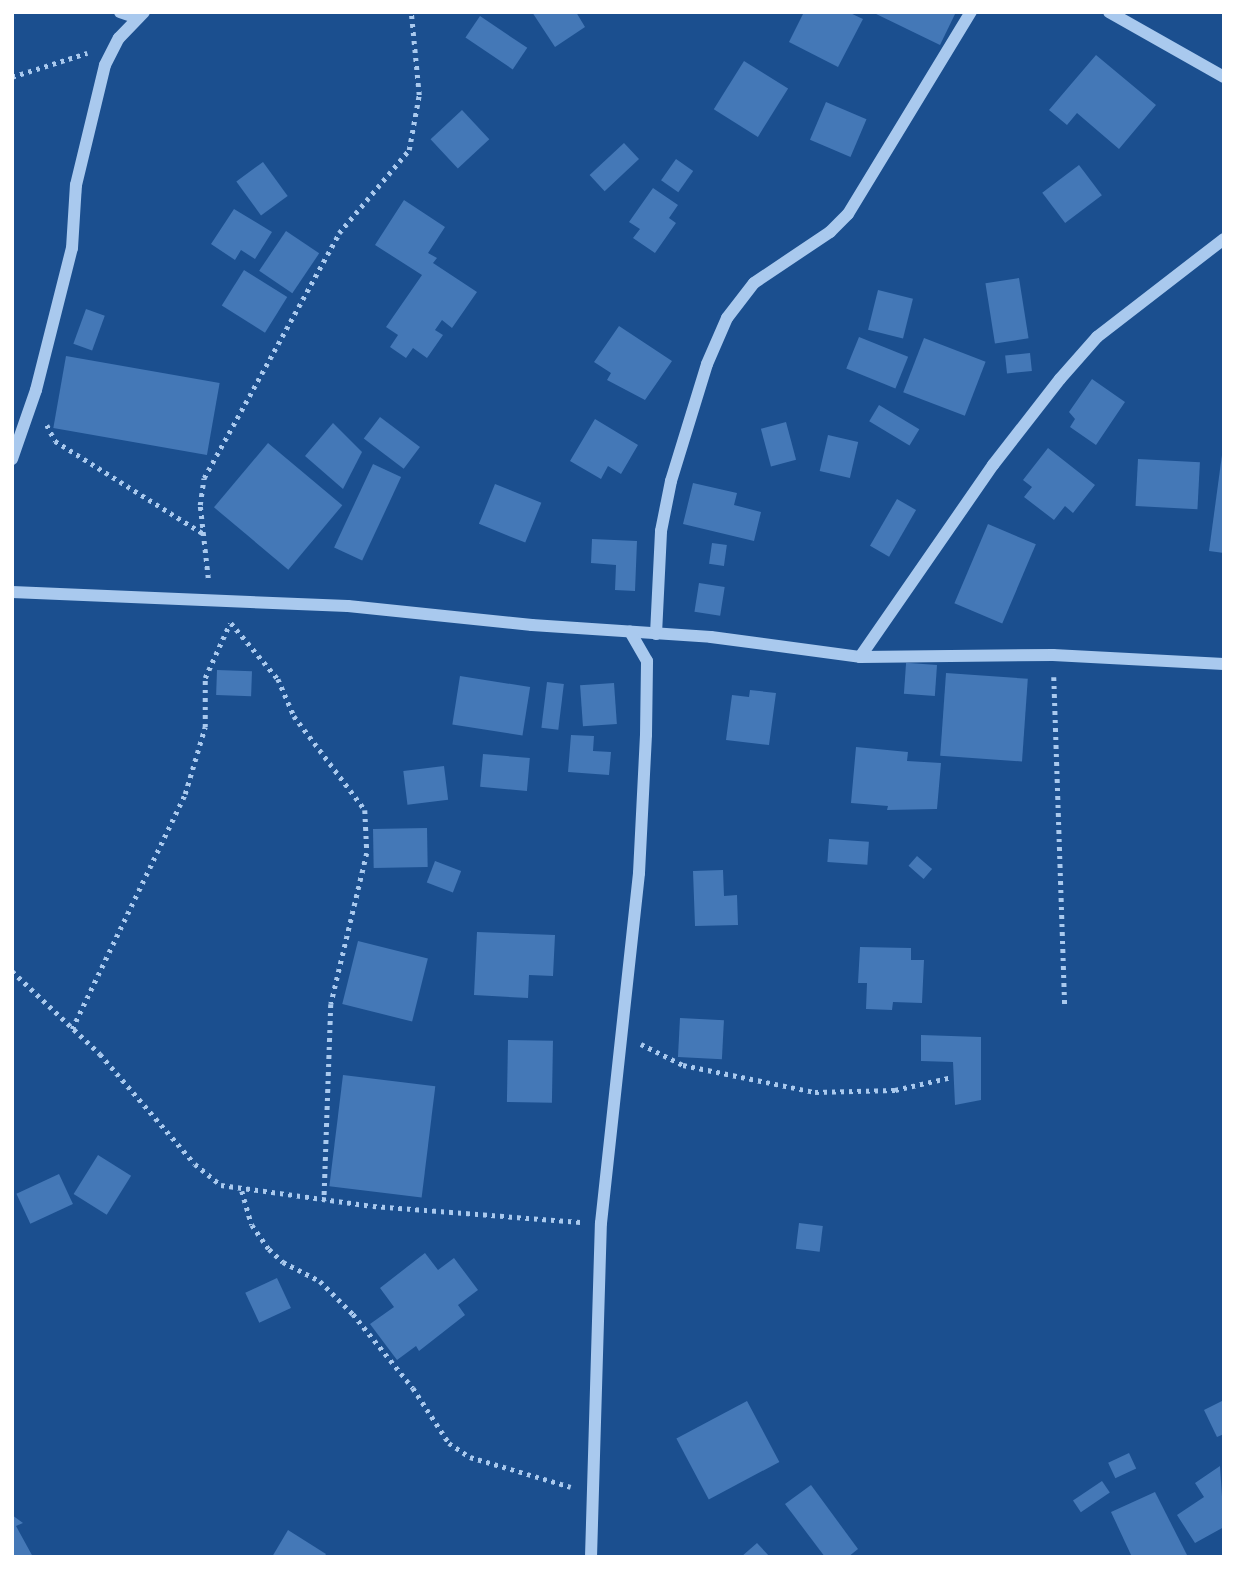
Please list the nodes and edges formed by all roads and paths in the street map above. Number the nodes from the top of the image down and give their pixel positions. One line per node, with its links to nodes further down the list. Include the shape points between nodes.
1 (120, 12): 5 (street)
2 (411, 12): 12 (path, via 419,95 409,149 339,233 278,337 204,478 200,505)
3 (971, 12): 18 (street, via 848,214 830,232 754,283 726,318 671,481 662,531)
4 (1109, 12): 8 (street)
5 (141, 15): 6 (street)
6 (119, 38): 7 (path); 10 (street, via 105,65 88,124 76,185 72,248)
7 (12, 77)
8 (1224, 77)
9 (1224, 239): 20 (street, via 1097,338 1060,379 993,465)
10 (36, 390): 11 (street); 12 (path, via 55,441)
11 (12, 459)
12 (204, 534): 14 (path)
13 (12, 592): 14 (street)
14 (210, 599): 15 (street)
15 (246, 600): 16 (path); 17 (street)
16 (230, 622): 24 (path, via 205,678 205,727 185,794); 28 (path, via 278,679 300,725 365,810 367,853 331,1004)
17 (630, 632): 18 (street); 25 (street, via 642,645 647,662 646,735 639,873)
18 (656, 634): 20 (street, via 711,636)
19 (1053, 655): 20 (street); 21 (street); 23 (path)
20 (860, 657)
21 (1224, 664)
22 (12, 971): 24 (path)
23 (1065, 1005)
24 (72, 1028): 27 (path, via 195,1164 221,1185)
25 (622, 1034): 26 (path, via 683,1065 815,1092 895,1090); 29 (street)
26 (952, 1077)
27 (242, 1191): 28 (path); 30 (path, via 252,1225 269,1249 283,1262 320,1281 353,1314 413,1388 449,1443 470,1457)
28 (324, 1200): 29 (path)
29 (601, 1223): 30 (street)
30 (592, 1493): 31 (street)
31 (591, 1557)

